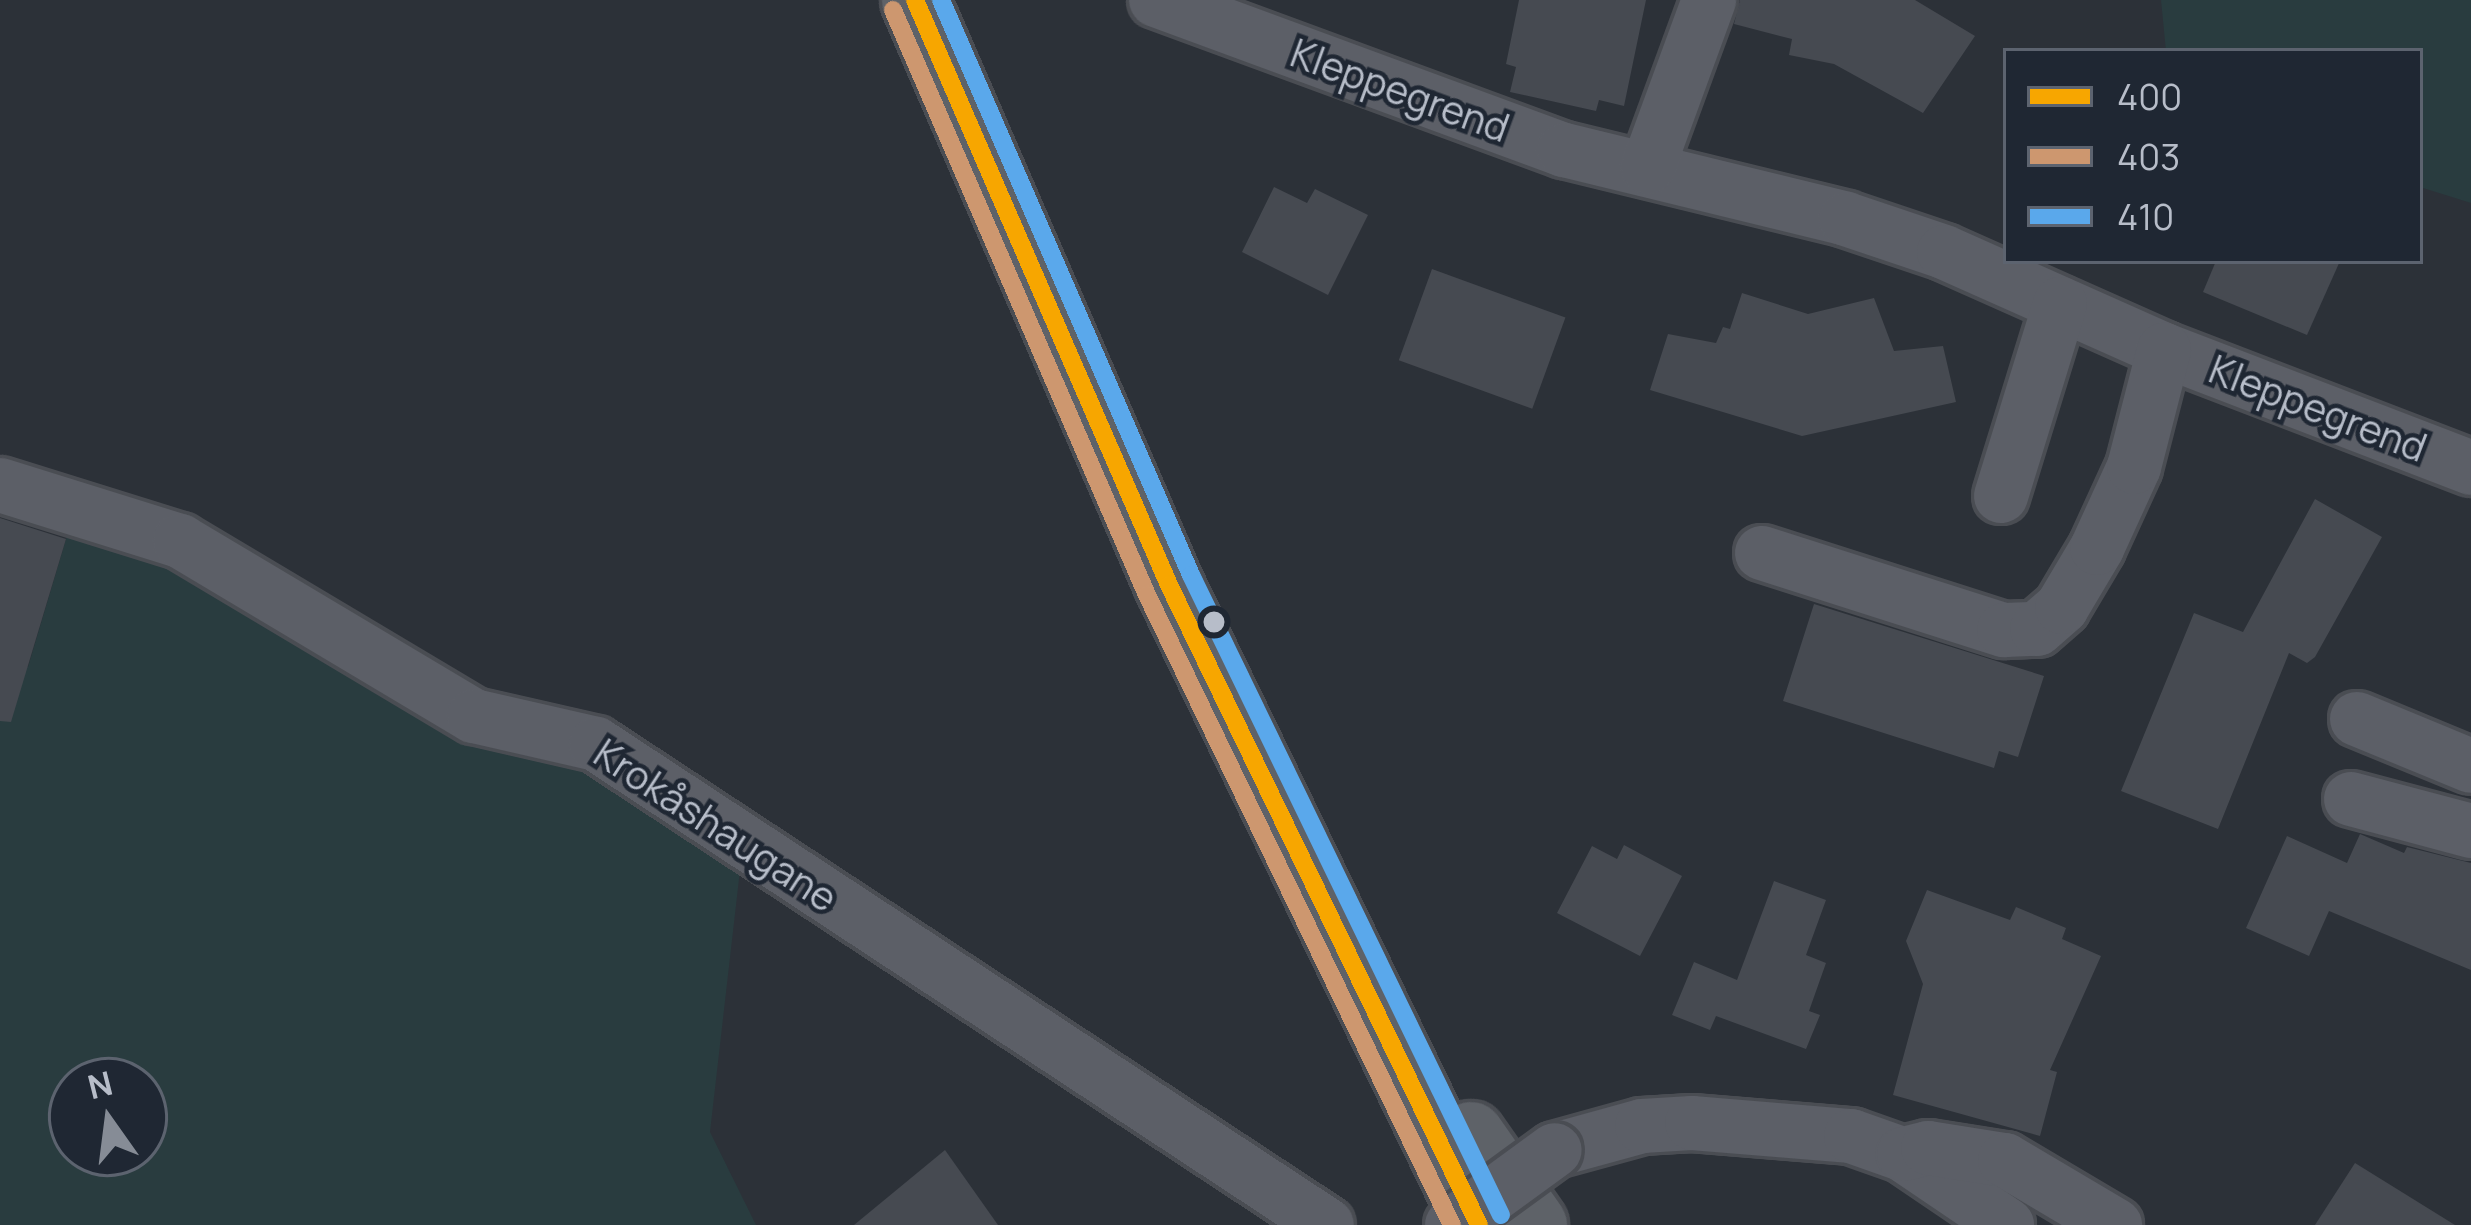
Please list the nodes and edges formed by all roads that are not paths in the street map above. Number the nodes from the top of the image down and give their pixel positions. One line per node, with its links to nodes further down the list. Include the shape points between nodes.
1 (915, 0): 15 (main road, via 1097,429)
2 (1156, 0): 4 (street, Kleppegrend, via 1564,150)
3 (1709, 0): 4 (street)
4 (1648, 167): 5 (street, Kleppegrend, via 1846,219)
5 (2060, 304): 6 (street, Kleppegrend); 9 (street)
6 (2164, 350): 7 (street, Kleppegrend); 10 (street, Kleppegrend, via 2134,467 2097,548 2062,608 2037,628 2004,630)
7 (2471, 469)
8 (0, 485): 17 (street, Krokåshaugane, via 180,541 474,716 596,744)
9 (2000, 496)
10 (1762, 553)
11 (2356, 719): 12 (street)
12 (2471, 766)
13 (2351, 799): 14 (street)
14 (2471, 831)
15 (1345, 941): 19 (main road); 20 (main road)
16 (1902, 1154): 18 (street, bridge, via 1851,1136 1642,1126 1555,1150); 21 (street); 22 (street, via 1928,1148 2005,1160)
17 (1327, 1225)
18 (1452, 1225)
19 (1479, 1225)
20 (1534, 1225)
21 (2007, 1225)
22 (2115, 1225)

